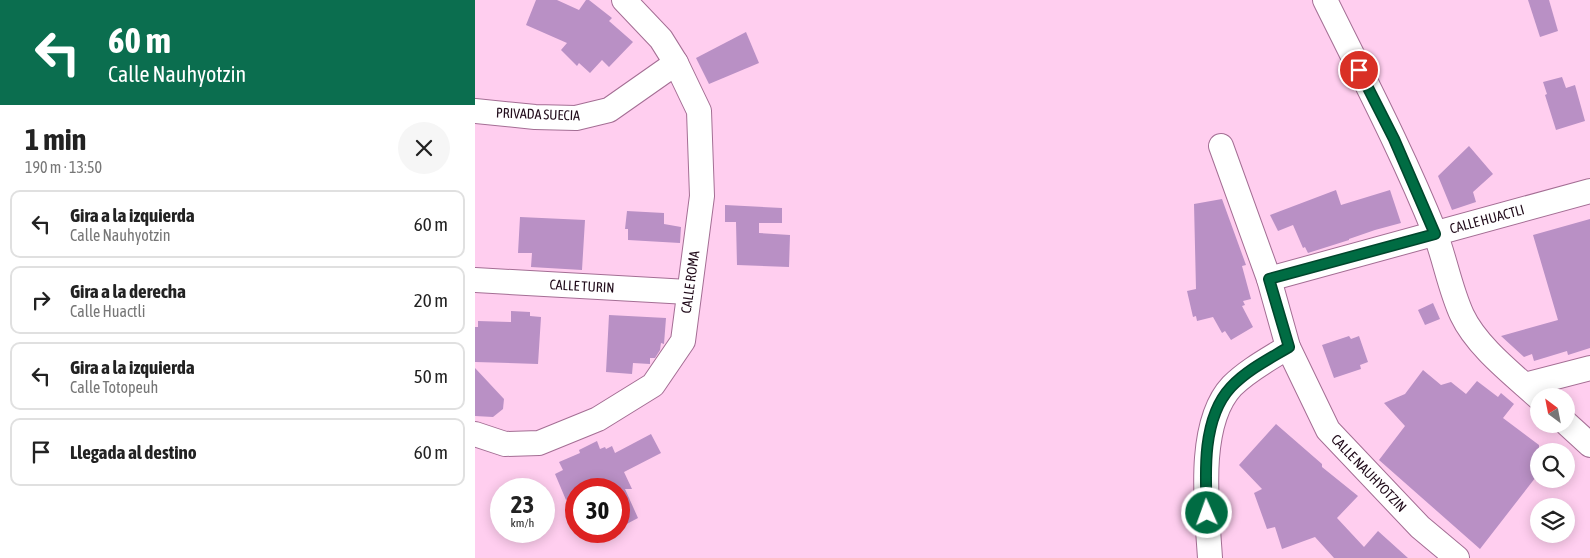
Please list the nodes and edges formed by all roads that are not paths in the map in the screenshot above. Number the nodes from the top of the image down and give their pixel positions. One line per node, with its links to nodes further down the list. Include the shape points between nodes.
1 (624, 0): 3 (street, CALLE ROMA, via 661,38)
2 (1325, 0): 7 (street, via 1394,139)
3 (676, 63): 4 (street, PRIVADA SUECIA, via 609,110 576,118); 10 (street, CALLE ROMA, via 699,111 702,196)
4 (475, 111)
5 (1221, 146): 8 (street, CALLE NAUHYOTZIN)
6 (1590, 191): 7 (street, CALLE HUACTLI)
7 (1435, 234): 8 (street, CALLE HUACTLI); 14 (street, via 1462,316 1487,350)
8 (1269, 279): 11 (street, CALLE NAUHYOTZIN)
9 (475, 280): 10 (street, CALLE TURIN)
10 (688, 292): 16 (street, CALLE ROMA, via 683,341 653,385 598,420 539,444 505,444)
11 (1289, 347): 18 (street, via 1253,368 1230,387 1213,416 1207,443); 19 (street, CALLE NAUHYOTZIN, via 1328,430 1421,527)
12 (1590, 368): 13 (street)
13 (1542, 388)
14 (1530, 390)
15 (1575, 432): 17 (street)
16 (475, 434)
17 (1590, 445)
18 (1210, 558)
19 (1457, 558)

